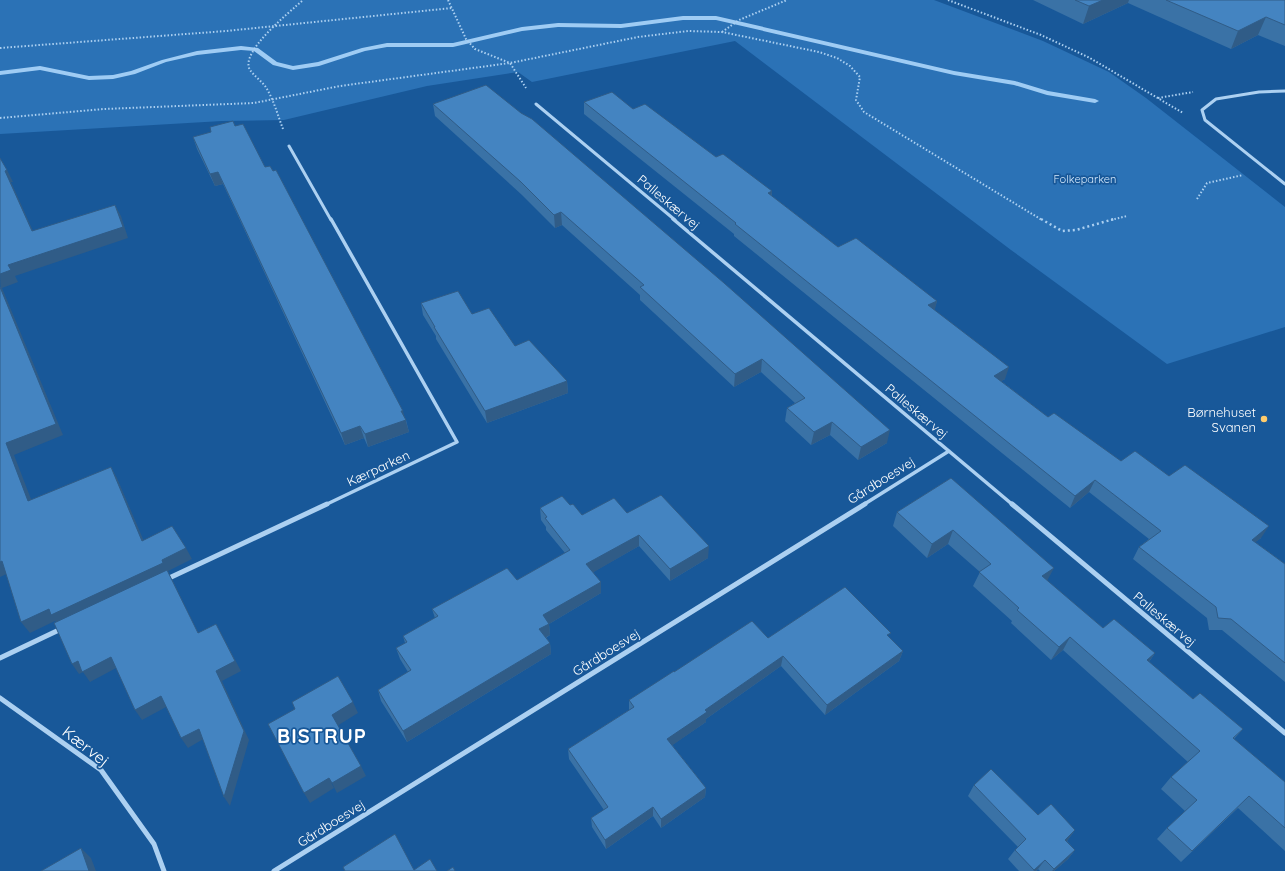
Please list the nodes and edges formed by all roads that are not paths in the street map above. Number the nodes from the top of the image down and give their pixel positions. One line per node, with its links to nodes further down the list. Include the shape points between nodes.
1 (1285, 91): 4 (street, via 1259,92 1216,99 1202,110 1205,120)
2 (536, 104): 5 (street, Palleskærvej)
3 (289, 146): 6 (street, Kærparken, via 457,442)
4 (1285, 184)
5 (949, 451): 10 (street, Palleskærvej); 12 (street, Gårdboesvej)
6 (164, 580)
7 (64, 628): 8 (street)
8 (0, 658)
9 (0, 698): 11 (street, Kærvej, via 101,770 154,844)
10 (1285, 733)
11 (164, 871)
12 (274, 871)

